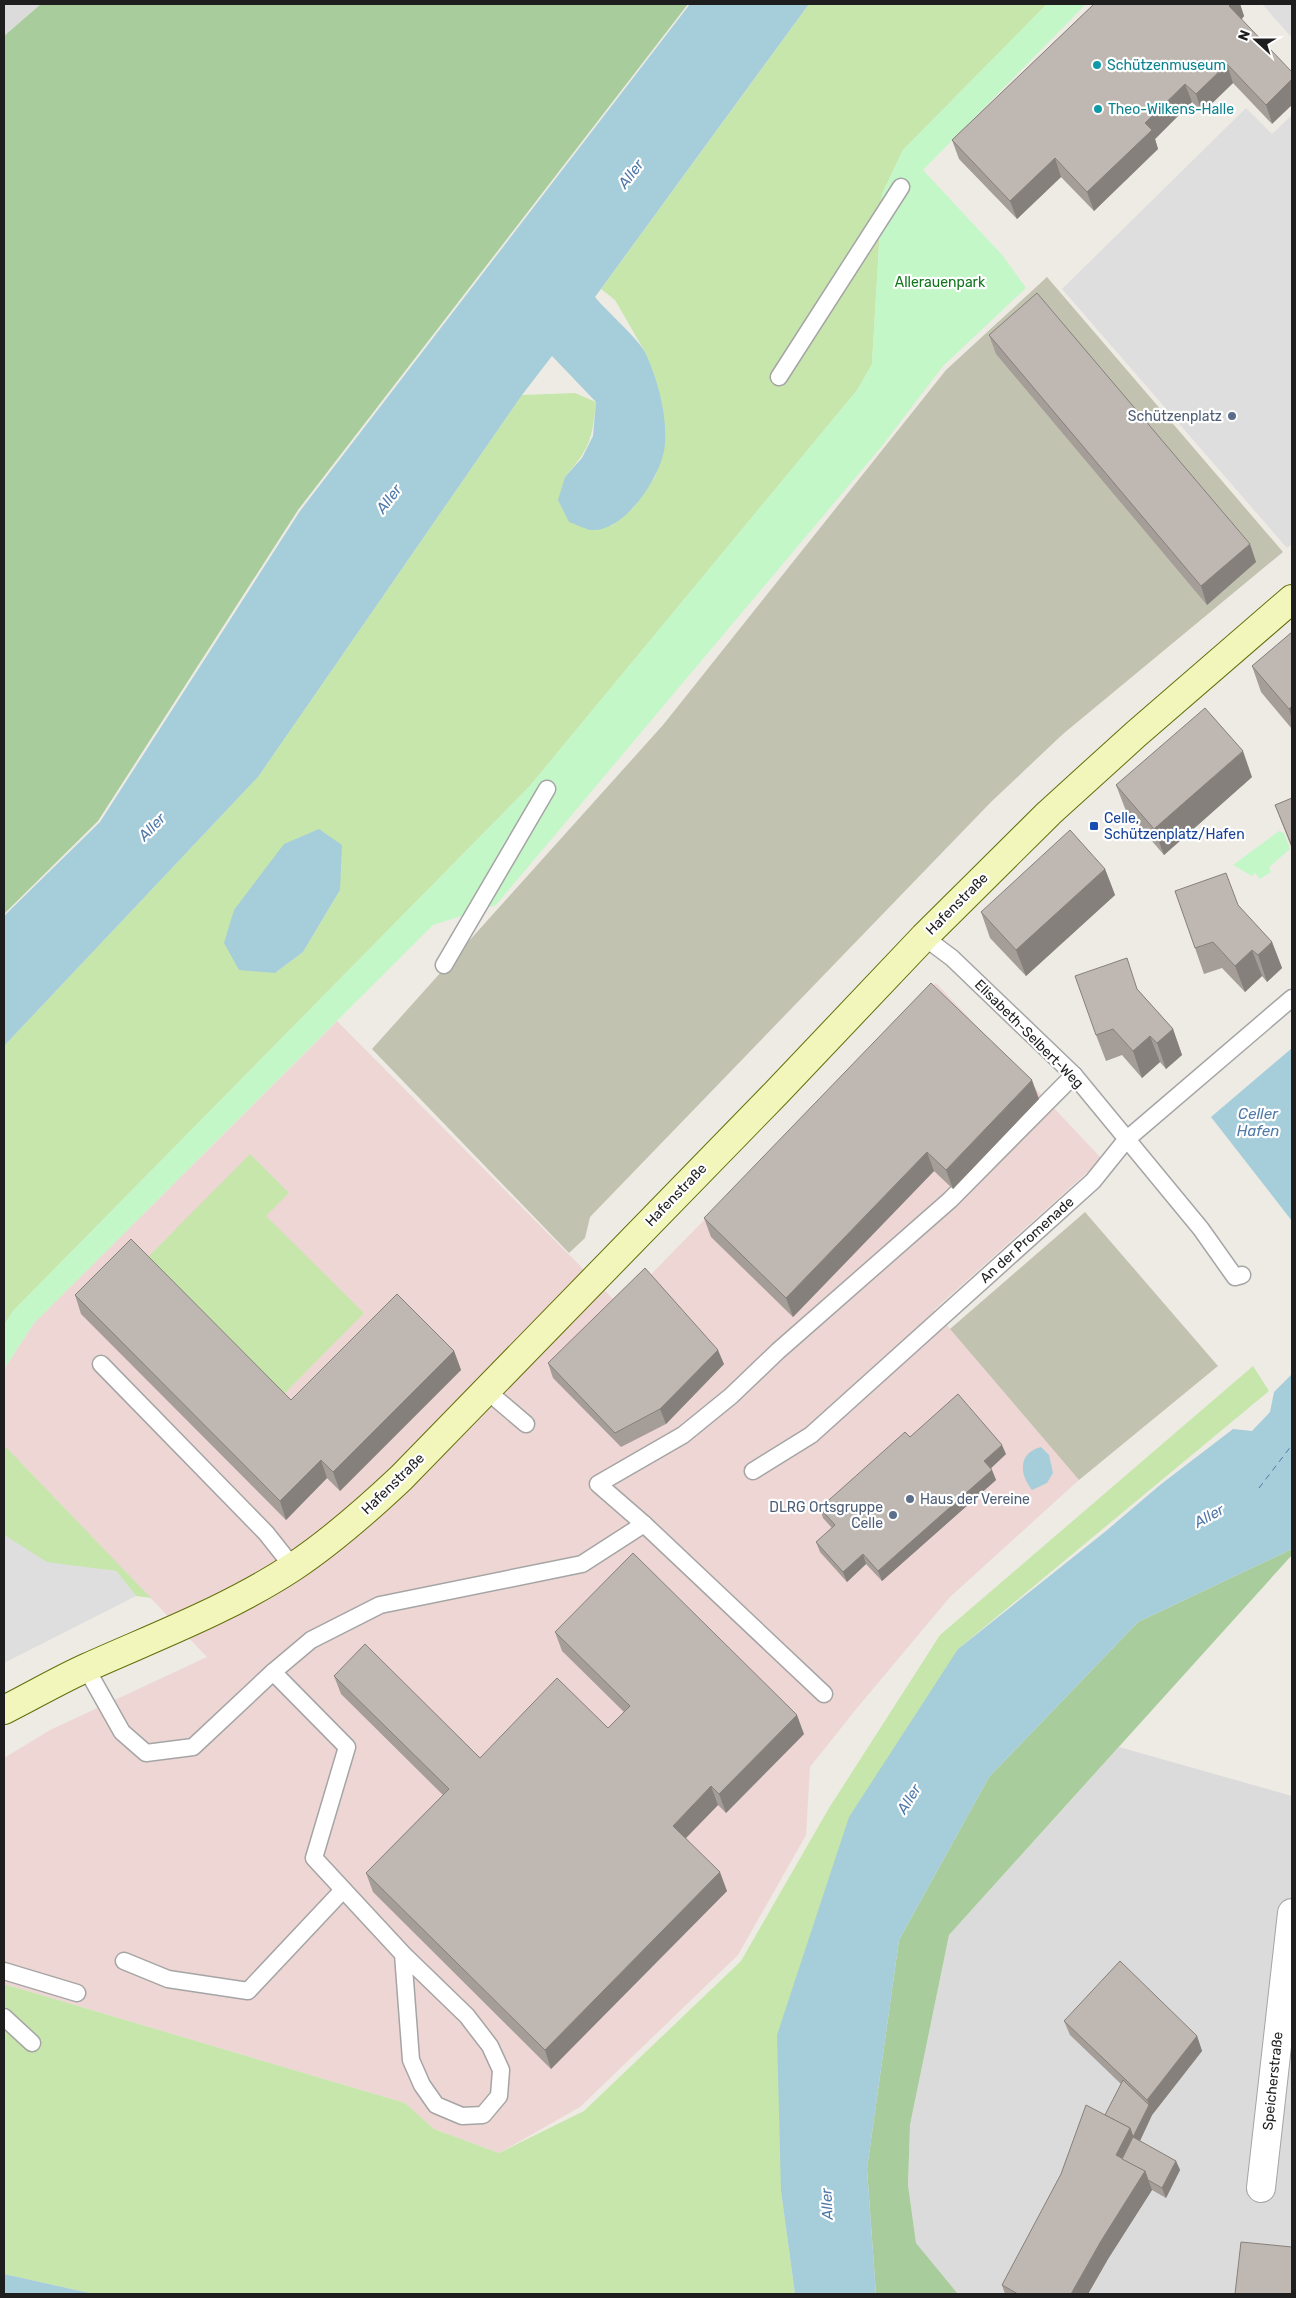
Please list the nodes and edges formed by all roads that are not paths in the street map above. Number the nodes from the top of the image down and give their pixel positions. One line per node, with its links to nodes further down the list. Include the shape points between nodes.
1 (901, 187): 2 (lane)
2 (779, 377)
3 (1292, 599): 5 (street, Hafenstraße, via 1049,813)
4 (547, 789): 6 (lane)
5 (924, 937): 8 (lane, Elisabeth-Selbert-Weg, via 952,958); 12 (street, Hafenstraße)
6 (444, 965)
7 (1292, 998): 9 (lane, An der Promenade)
8 (1074, 1075): 9 (lane, Elisabeth-Selbert-Weg); 15 (lane, via 950,1200 731,1396 683,1435 598,1484)
9 (1126, 1140): 10 (lane, Elisabeth-Selbert-Weg, via 1201,1228 1235,1277); 14 (lane, An der Promenade, via 1094,1180 811,1435)
10 (1242, 1275)
11 (101, 1364): 16 (lane, via 266,1533)
12 (486, 1390): 13 (lane); 16 (street, Hafenstraße, via 401,1478 351,1524)
13 (526, 1424)
14 (753, 1471)
15 (644, 1524): 18 (lane, via 582,1564 380,1604 311,1640); 19 (lane)
16 (293, 1567): 17 (street, Hafenstraße, via 176,1629)
17 (86, 1668): 18 (lane, via 122,1732 146,1753 193,1747); 20 (street, Hafenstraße)
18 (274, 1672): 21 (lane, via 347,1747 314,1858)
19 (824, 1694)
20 (4, 1710)
21 (343, 1890): 23 (lane); 24 (lane, via 248,1991 168,1979)
22 (1292, 1913): 29 (street, Speicherstraße)
23 (403, 1954): 23 (lane, via 411,2060 422,2085 436,2105 462,2116 483,2115 499,2096 501,2070 490,2046 467,2016)
24 (124, 1961)
25 (4, 1972): 26 (lane)
26 (77, 1993)
27 (4, 2017): 28 (lane)
28 (32, 2043)
29 (1261, 2188)

